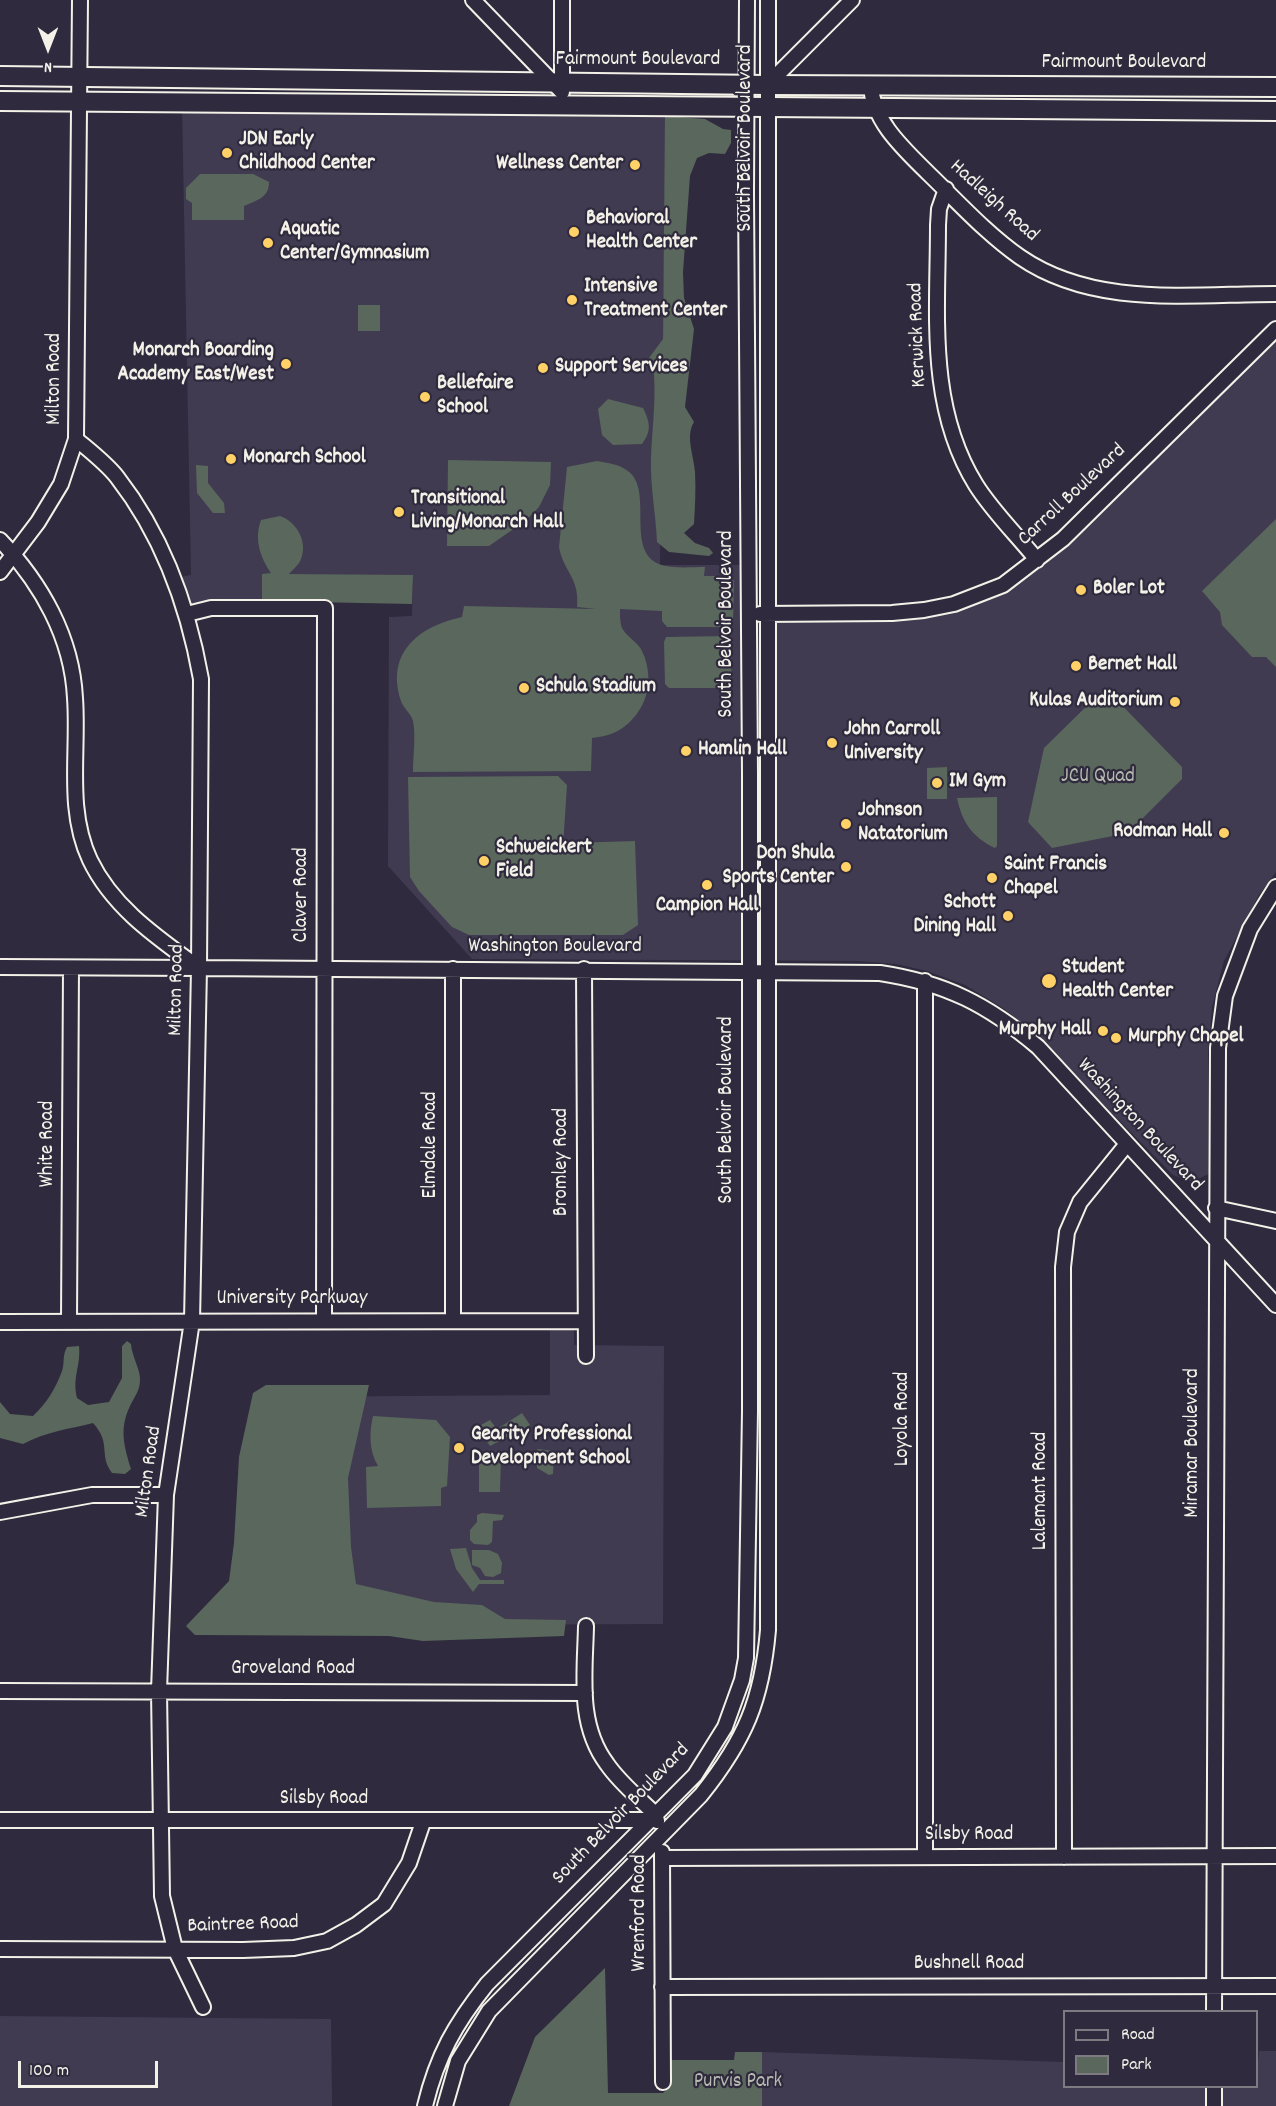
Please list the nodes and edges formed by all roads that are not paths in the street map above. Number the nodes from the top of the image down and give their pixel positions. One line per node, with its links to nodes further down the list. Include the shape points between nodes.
1 (80, 0): 8 (street, Milton Road)
2 (473, 0): 14 (street)
3 (562, 0): 14 (street)
4 (747, 0): 10 (street, South Belvoir Boulevard)
5 (768, 0): 11 (street, South Belvoir Boulevard)
6 (852, 0): 11 (street)
7 (0, 76): 8 (main road, Fairmount Boulevard)
8 (79, 77): 9 (main road, Fairmount Boulevard); 16 (street, Milton Road)
9 (314, 81): 14 (main road, Fairmount Boulevard); 17 (main road)
10 (748, 84): 11 (main road, Fairmount Boulevard); 14 (main road, Fairmount Boulevard); 18 (street, South Belvoir Boulevard)
11 (767, 85): 12 (main road, Fairmount Boulevard); 18 (street, South Belvoir Boulevard)
12 (872, 85): 13 (main road, Fairmount Boulevard); 19 (street)
13 (1276, 87)
14 (560, 91): 17 (main road, Fairmount Boulevard); 18 (main road, Fairmount Boulevard)
15 (0, 101): 16 (main road, Fairmount Boulevard)
16 (79, 102): 17 (main road, Fairmount Boulevard); 24 (street, Milton Road)
17 (314, 104)
18 (757, 108): 19 (main road, Fairmount Boulevard); 30 (street, South Belvoir Boulevard, via 746,205); 31 (street, South Belvoir Boulevard)
19 (874, 108): 20 (main road, Fairmount Boulevard); 21 (street, Hadleigh Road, via 917,162)
20 (1276, 111)
21 (946, 189): 22 (street, Hadleigh Road, via 1018,256 1077,285 1126,293); 27 (street, Kerwick Road, via 938,225 939,376 943,402 977,486)
22 (1276, 294)
23 (1276, 329): 27 (street, Carroll Boulevard)
24 (76, 440): 26 (street, via 61,484); 29 (street, Milton Road, via 116,475 140,512 164,552)
25 (0, 540): 26 (street)
26 (14, 554): 28 (street); 35 (street, via 55,616 70,669 75,696 75,801 90,859 122,906)
27 (1037, 560): 31 (street, Carroll Boulevard, via 1003,585 954,604 892,613)
28 (0, 572)
29 (187, 614): 35 (street, Milton Road, via 201,679); 36 (street, Claver Road, via 211,608 325,608)
30 (749, 614): 31 (street, Carroll Boulevard); 39 (street, South Belvoir Boulevard)
31 (767, 614): 40 (street, South Belvoir Boulevard)
32 (1276, 887): 43 (street, Miramar Boulevard, via 1250,928 1225,996 1218,1048)
33 (0, 967): 34 (street, Washington Boulevard)
34 (71, 968): 35 (street, Washington Boulevard); 47 (street, White Road)
35 (199, 968): 36 (street, Washington Boulevard); 48 (street, Milton Road)
36 (324, 968): 37 (street, Washington Boulevard); 49 (street, Claver Road)
37 (453, 969): 38 (street, Washington Boulevard); 50 (street, Elmdale Road)
38 (585, 969): 39 (street, Washington Boulevard); 51 (street, Bromley Road)
39 (749, 972): 40 (street, Washington Boulevard); 54 (street, South Belvoir Boulevard)
40 (767, 972): 41 (street, Washington Boulevard, via 880,973); 55 (street, South Belvoir Boulevard)
41 (925, 981): 42 (street, Washington Boulevard, via 971,999 1005,1019 1038,1047); 69 (street, Loyola Road)
42 (1127, 1144): 45 (street, Washington Boulevard); 70 (street, Lalemant Road, via 1080,1202 1067,1232 1063,1267)
43 (1216, 1208): 44 (street); 45 (street, Miramar Boulevard)
44 (1276, 1221)
45 (1216, 1242): 46 (street, Washington Boulevard); 67 (street, Miramar Boulevard)
46 (1276, 1305)
47 (69, 1321): 48 (street, University Parkway); 52 (street, University Parkway)
48 (192, 1321): 49 (street, University Parkway); 56 (street, Milton Road)
49 (324, 1321): 50 (street, University Parkway)
50 (453, 1321): 51 (street, University Parkway)
51 (585, 1321): 53 (street, Bromley Road)
52 (0, 1322)
53 (586, 1356)
54 (750, 1411): 55 (street); 62 (street, South Belvoir Boulevard, via 748,1632 742,1680 725,1727 711,1751 695,1775)
55 (768, 1411): 66 (street, South Belvoir Boulevard, via 765,1668 747,1727 723,1768)
56 (165, 1495): 57 (street, via 92,1496); 60 (street, Milton Road)
57 (0, 1512)
58 (586, 1626): 61 (street, Wrenford Road)
59 (0, 1690): 60 (street, Groveland Road)
60 (159, 1690): 61 (street, Groveland Road); 64 (street, Milton Road)
61 (585, 1693): 62 (street, Wrenford Road, via 587,1724 598,1751)
62 (652, 1817): 65 (street, Silsby Road); 66 (street, Wrenford Road); 81 (street, South Belvoir Boulevard, via 466,2010 441,2052)
63 (0, 1820): 64 (street, Silsby Road)
64 (160, 1820): 65 (street, Silsby Road); 73 (street, Milton Road, via 162,1896)
65 (423, 1822): 73 (street, Baintree Road, via 409,1863 384,1904 327,1941 294,1948)
66 (662, 1835): 71 (street, Wrenford Road); 82 (street, South Belvoir Boulevard, via 489,2011 458,2061)
67 (1214, 1856): 68 (street, Silsby Road); 70 (street, Silsby Road); 74 (street, Miramar Boulevard)
68 (1276, 1856)
69 (925, 1857): 70 (street, Silsby Road); 71 (street, Silsby Road)
70 (1064, 1857)
71 (662, 1858): 76 (street, Wrenford Road)
72 (0, 1949): 73 (street, Baintree Road)
73 (175, 1949): 77 (street, Milton Road)
74 (1214, 1986): 75 (street, Bushnell Road); 76 (street, Bushnell Road); 78 (street, Miramar Boulevard)
75 (1276, 1986)
76 (662, 1987): 79 (street, Wrenford Road)
77 (202, 2007)
78 (1214, 2010)
79 (663, 2082)
80 (1214, 2088): 83 (street)
81 (425, 2106)
82 (445, 2106)
83 (1214, 2106)

